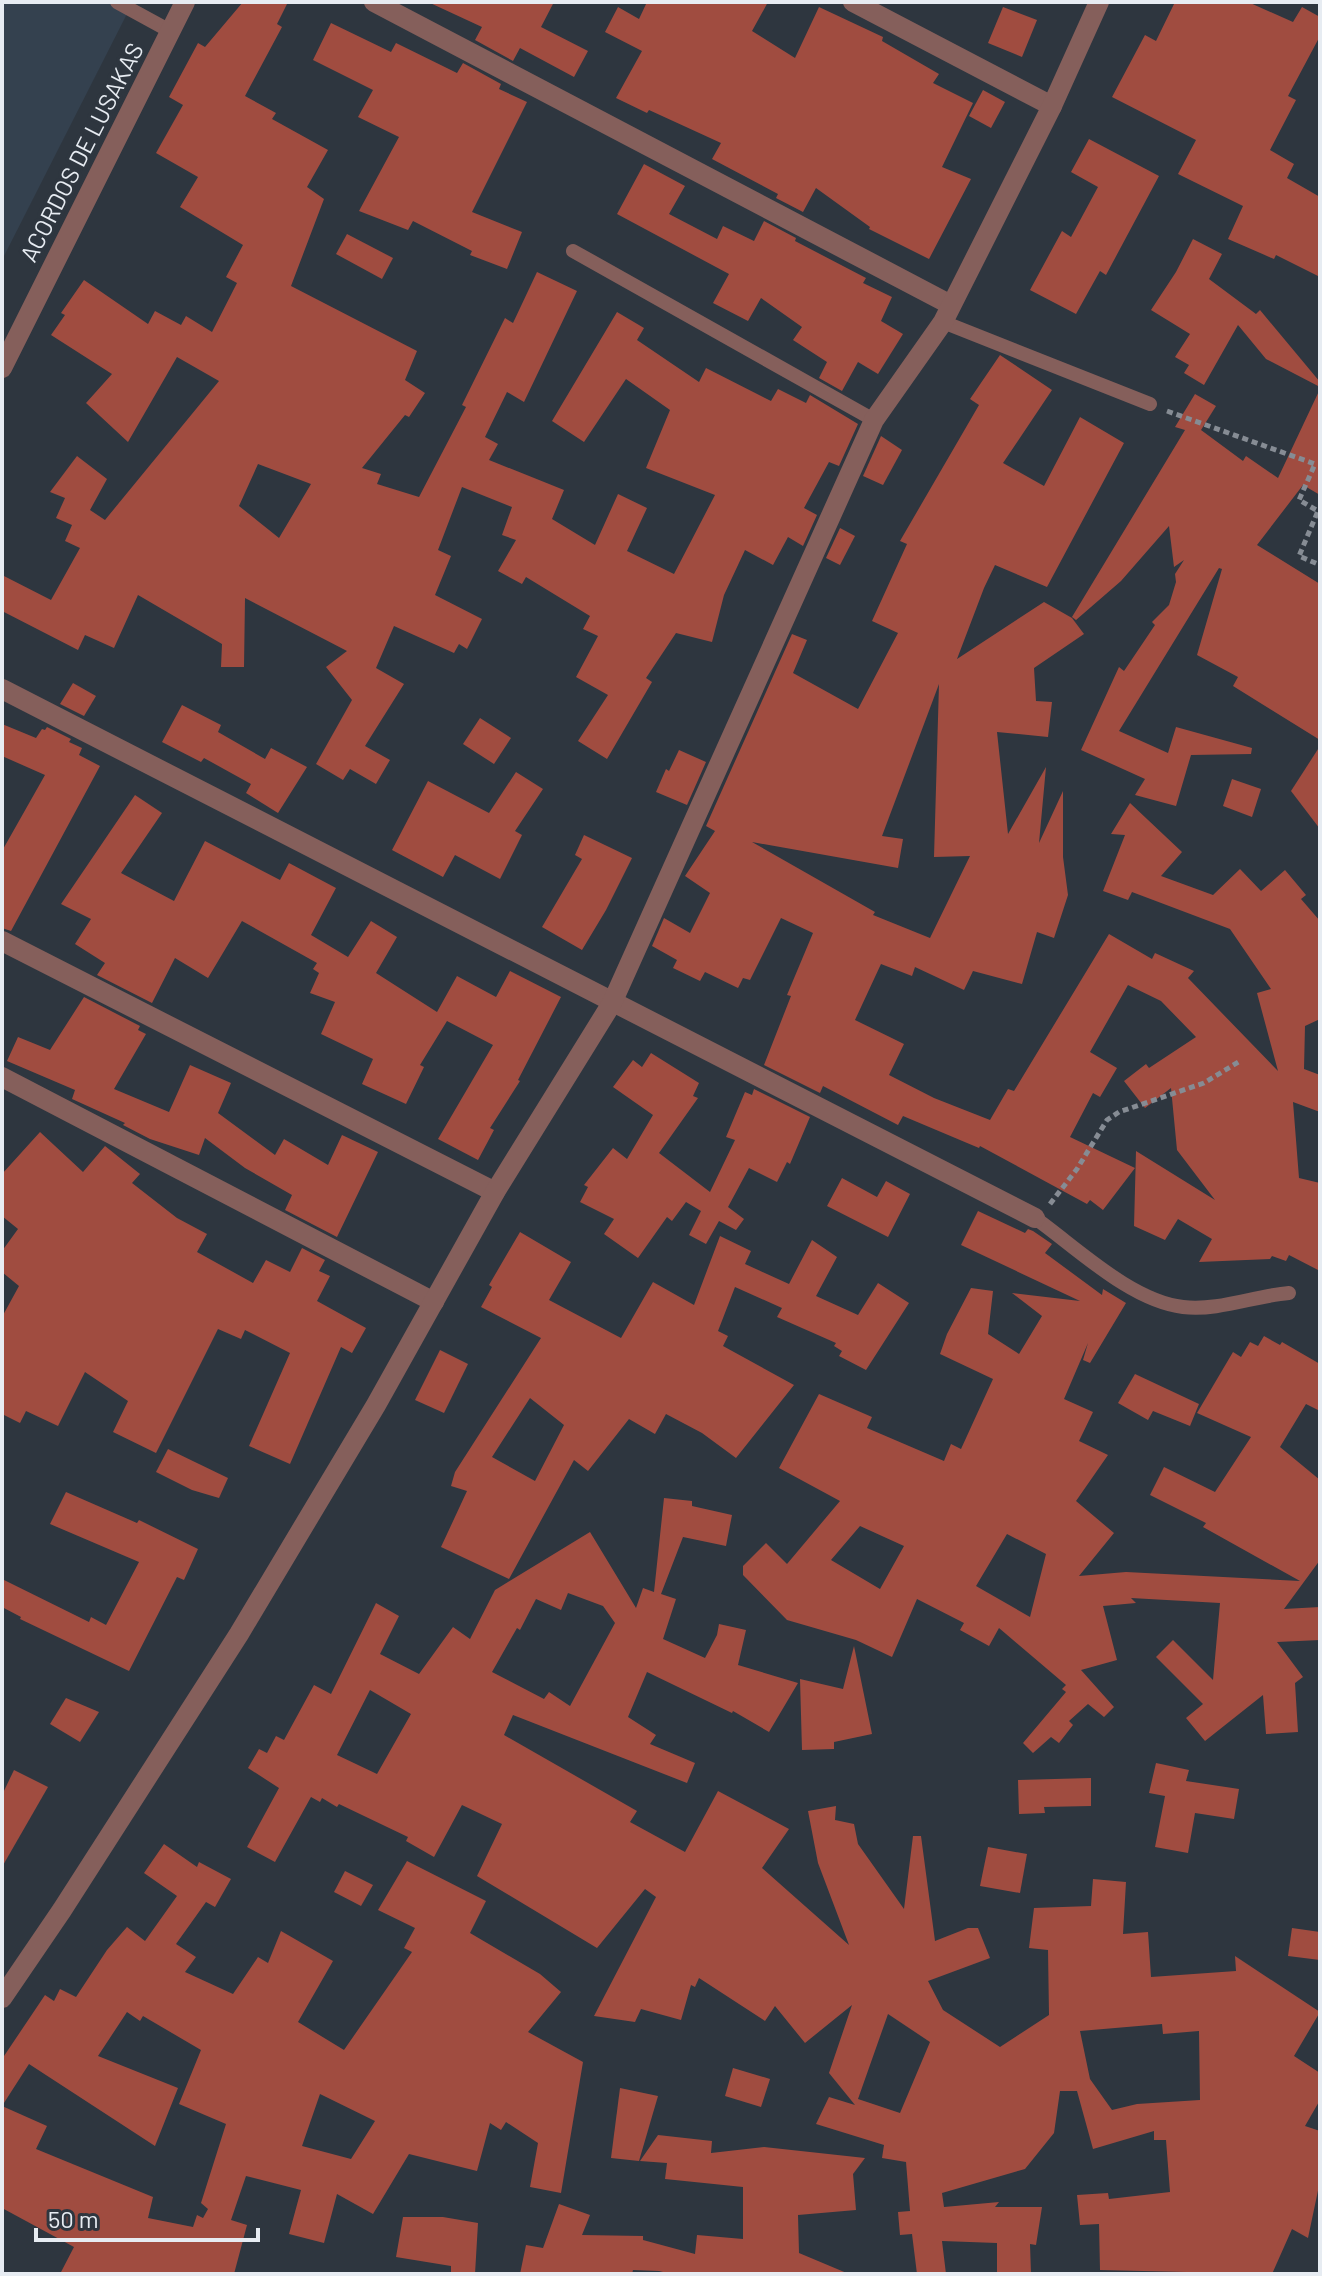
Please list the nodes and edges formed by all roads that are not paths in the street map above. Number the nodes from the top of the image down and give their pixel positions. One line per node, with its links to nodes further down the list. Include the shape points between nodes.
1 (117, 2): 6 (lane)
2 (185, 2): 6 (street, ACORDOS DE LUSAKAS)
3 (374, 2): 9 (street)
4 (853, 2): 7 (street)
5 (1099, 2): 7 (street)
6 (170, 31): 10 (street, ACORDOS DE LUSAKAS)
7 (1052, 106): 9 (street)
8 (573, 251): 12 (lane)
9 (947, 314): 11 (lane); 12 (street)
10 (2, 368)
11 (1150, 404)
12 (874, 420): 15 (street)
13 (2, 689): 15 (street)
14 (2, 941): 17 (street)
15 (612, 1003): 17 (street); 18 (street)
16 (2, 1077): 20 (street)
17 (495, 1192): 20 (street)
18 (1035, 1218): 19 (lane, via 1148,1297 1183,1307)
19 (1289, 1293)
20 (434, 1302): 21 (street, via 239,1634)
21 (2, 1998)

